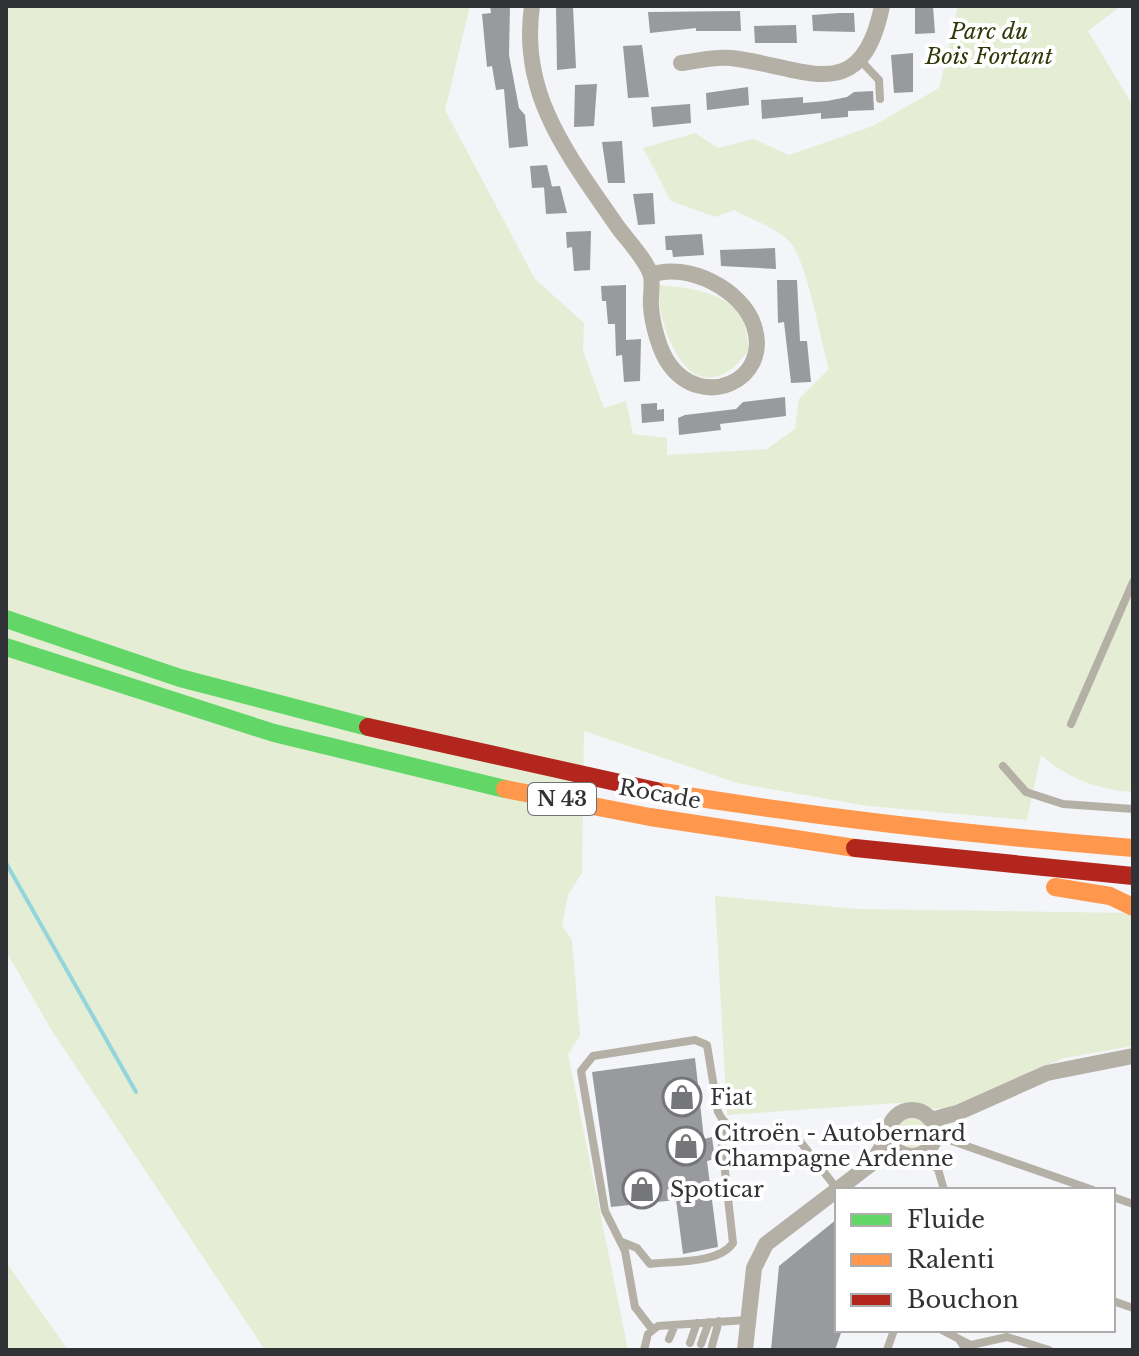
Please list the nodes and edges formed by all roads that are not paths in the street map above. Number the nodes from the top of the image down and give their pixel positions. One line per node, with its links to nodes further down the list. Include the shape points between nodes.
1 (532, 6): 6 (street, via 532,59 544,113)
2 (882, 6): 3 (street)
3 (861, 61): 4 (street, via 827,76 728,58); 5 (lane, via 879,80)
4 (681, 63)
5 (880, 99)
6 (651, 275): 6 (street, via 651,310 669,364 686,381 705,389 728,385 744,375 755,359 758,338 750,312 705,279 663,270)
7 (1133, 582): 10 (lane)
8 (6, 619): 14 (highway, N 43, via 180,678 370,728 640,788 809,816)
9 (6, 647): 16 (highway, Rocade / N 43, via 363,757 635,815)
10 (1071, 724)
11 (1003, 766): 12 (lane, via 1026,792 1063,804)
12 (1133, 809)
13 (1133, 834): 14 (highway)
14 (983, 836): 15 (highway, N 43)
15 (1133, 848)
16 (870, 851): 17 (highway, Rocade / N 43); 18 (highway, via 1110,896)
17 (1133, 876)
18 (1133, 907)
19 (1133, 1056): 20 (street, via 1047,1073)
20 (933, 1127): 22 (street, via 919,1111 904,1111 892,1121); 24 (street, via 930,1148); 29 (lane)
21 (728, 1128): 26 (lane, via 739,1134 796,1136); 31 (lane, via 722,1144 733,1243 729,1250 650,1264 637,1248); 31 (lane, via 718,1112 711,1051 701,1042 593,1056 585,1064 581,1071 605,1211)
22 (889, 1136): 23 (street); 25 (street)
23 (900, 1153): 24 (street); 25 (street)
24 (919, 1155): 28 (lane, via 938,1169)
25 (871, 1164): 27 (street)
26 (836, 1188)
27 (838, 1188)
28 (943, 1188)
29 (1088, 1188)
30 (835, 1191): 32 (street, via 766,1244 754,1268)
31 (621, 1242): 38 (lane, via 635,1307)
32 (747, 1320): 33 (lane); 47 (street)
33 (719, 1321): 34 (lane); 45 (lane)
34 (709, 1322): 35 (lane); 44 (lane)
35 (697, 1323): 37 (lane); 43 (lane)
36 (664, 1325): 37 (lane); 38 (lane); 40 (lane)
37 (675, 1325): 41 (lane)
38 (652, 1329): 46 (lane)
39 (946, 1332): 42 (lane)
40 (658, 1338)
41 (669, 1339)
42 (959, 1339): 48 (lane); 49 (lane, via 971,1345 1007,1337)
43 (690, 1343)
44 (701, 1344)
45 (712, 1346)
46 (644, 1350)
47 (745, 1350)
48 (966, 1350)
49 (1049, 1350)

